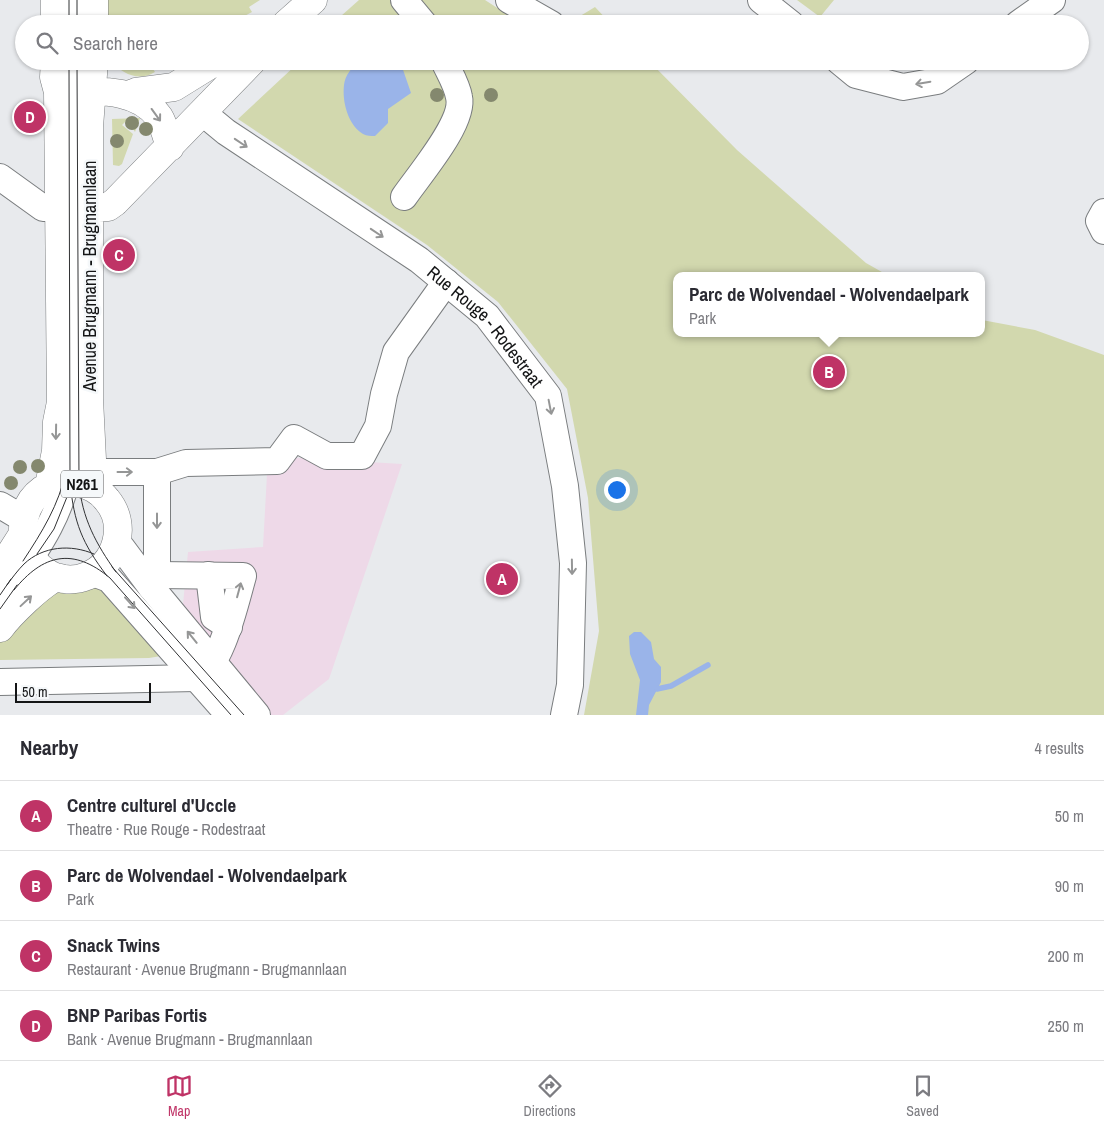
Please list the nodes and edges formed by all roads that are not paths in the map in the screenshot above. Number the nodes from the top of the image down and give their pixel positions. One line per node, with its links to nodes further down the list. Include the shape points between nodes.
1 (56, 0): 9 (main road)
2 (73, 0): 10 (street)
3 (94, 0): 11 (main road)
4 (313, 0): 12 (main road)
5 (404, 0): 13 (street)
6 (509, 0): 14 (street)
7 (761, 0): 15 (street)
8 (1052, 0): 16 (street)
9 (55, 15)
10 (73, 15)
11 (94, 15)
12 (296, 15)
13 (416, 15)
14 (535, 15)
15 (780, 15)
16 (1031, 15)
17 (54, 70): 25 (main road, Avenue Brugmann - Brugmannlaan / N261, via 54,77)
18 (74, 70): 25 (street)
19 (88, 70): 25 (main road, Avenue Brugmann - Brugmannlaan / N261)
20 (201, 70): 26 (main road, via 174,87)
21 (244, 70): 27 (main road)
22 (448, 70): 30 (street, via 460,97 459,113)
23 (850, 70): 24 (street, one-way to 23, via 937,81 903,86 856,75)
24 (953, 70)
25 (75, 91): 26 (main road); 31 (main road, Avenue Brugmann - Brugmannlaan / N261)
26 (128, 95): 28 (main road, one-way to 28, via 150,107 160,119)
27 (203, 113): 28 (main road); 34 (street, Rue Rouge - Rodestraat, one-way to 34, via 226,132 419,260)
28 (170, 147): 31 (main road, via 108,207)
29 (0, 177): 31 (street, via 43,208)
30 (404, 197)
31 (74, 208): 36 (main road, Avenue Brugmann - Brugmannlaan / N261); 37 (main road, Avenue Brugmann - Brugmannlaan / N261, via 57,422)
32 (1104, 212): 33 (street, via 1099,221)
33 (1104, 231)
34 (446, 282): 35 (street, via 396,352 378,426 362,456 327,456 294,438 277,461 186,463); 49 (street, Rue Rouge - Rodestraat, one-way to 49, via 487,316 548,396 565,486 573,563 570,685)
35 (157, 472): 36 (street, one-way to 35); 42 (street, one-way to 42)
36 (94, 481): 37 (main road, N261); 39 (main road, N261, via 114,512 118,524)
37 (58, 484): 38 (main road, N261, via 30,502); 38 (street, via 58,510 50,526)
38 (18, 530): 41 (main road, via 41,570); 43 (main road, N261)
39 (116, 543): 40 (main road, via 108,560); 42 (street)
40 (94, 573): 41 (main road, via 76,579); 45 (street, one-way to 45, via 109,579)
41 (57, 578): 44 (main road, one-way to 41, via 34,593)
42 (154, 581): 45 (street, one-way to 42); 45 (street, via 209,575 242,576 229,627)
43 (3, 586)
44 (0, 628)
45 (205, 671): 46 (street); 47 (street); 48 (street)
46 (0, 682)
47 (229, 715)
48 (257, 715)
49 (564, 715)

